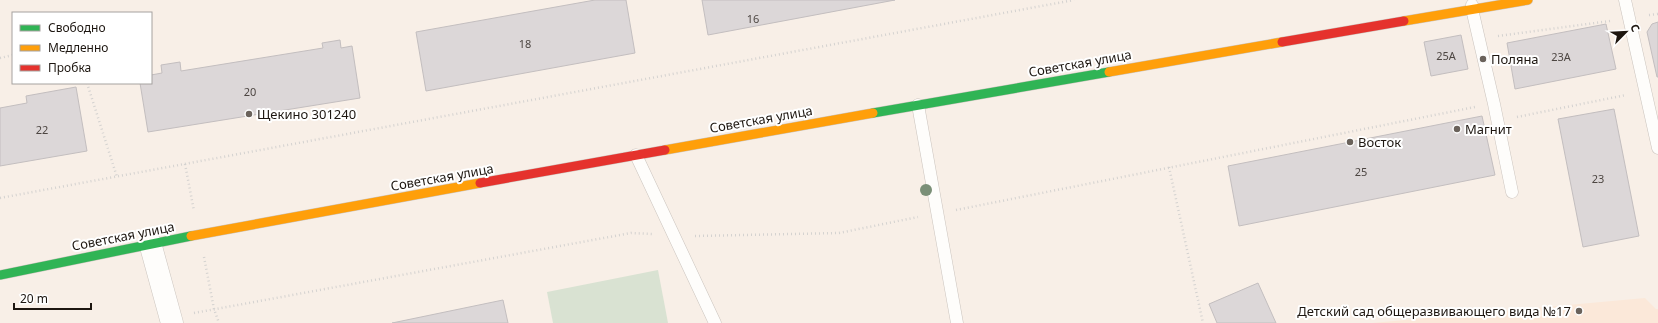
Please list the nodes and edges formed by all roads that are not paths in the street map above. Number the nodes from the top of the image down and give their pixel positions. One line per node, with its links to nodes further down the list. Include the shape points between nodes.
1 (1528, 0): 3 (main road, Советская улица)
2 (1625, 0): 4 (lane)
3 (1472, 5): 5 (main road, Советская улица); 8 (lane)
4 (1650, 94): 6 (lane)
5 (918, 104): 7 (main road, Советская улица); 13 (lane)
6 (1658, 148)
7 (636, 154): 9 (main road, Советская улица); 12 (lane)
8 (1512, 192)
9 (150, 243): 10 (main road, Советская улица); 11 (street)
10 (0, 275)
11 (172, 323)
12 (715, 323)
13 (957, 323)

